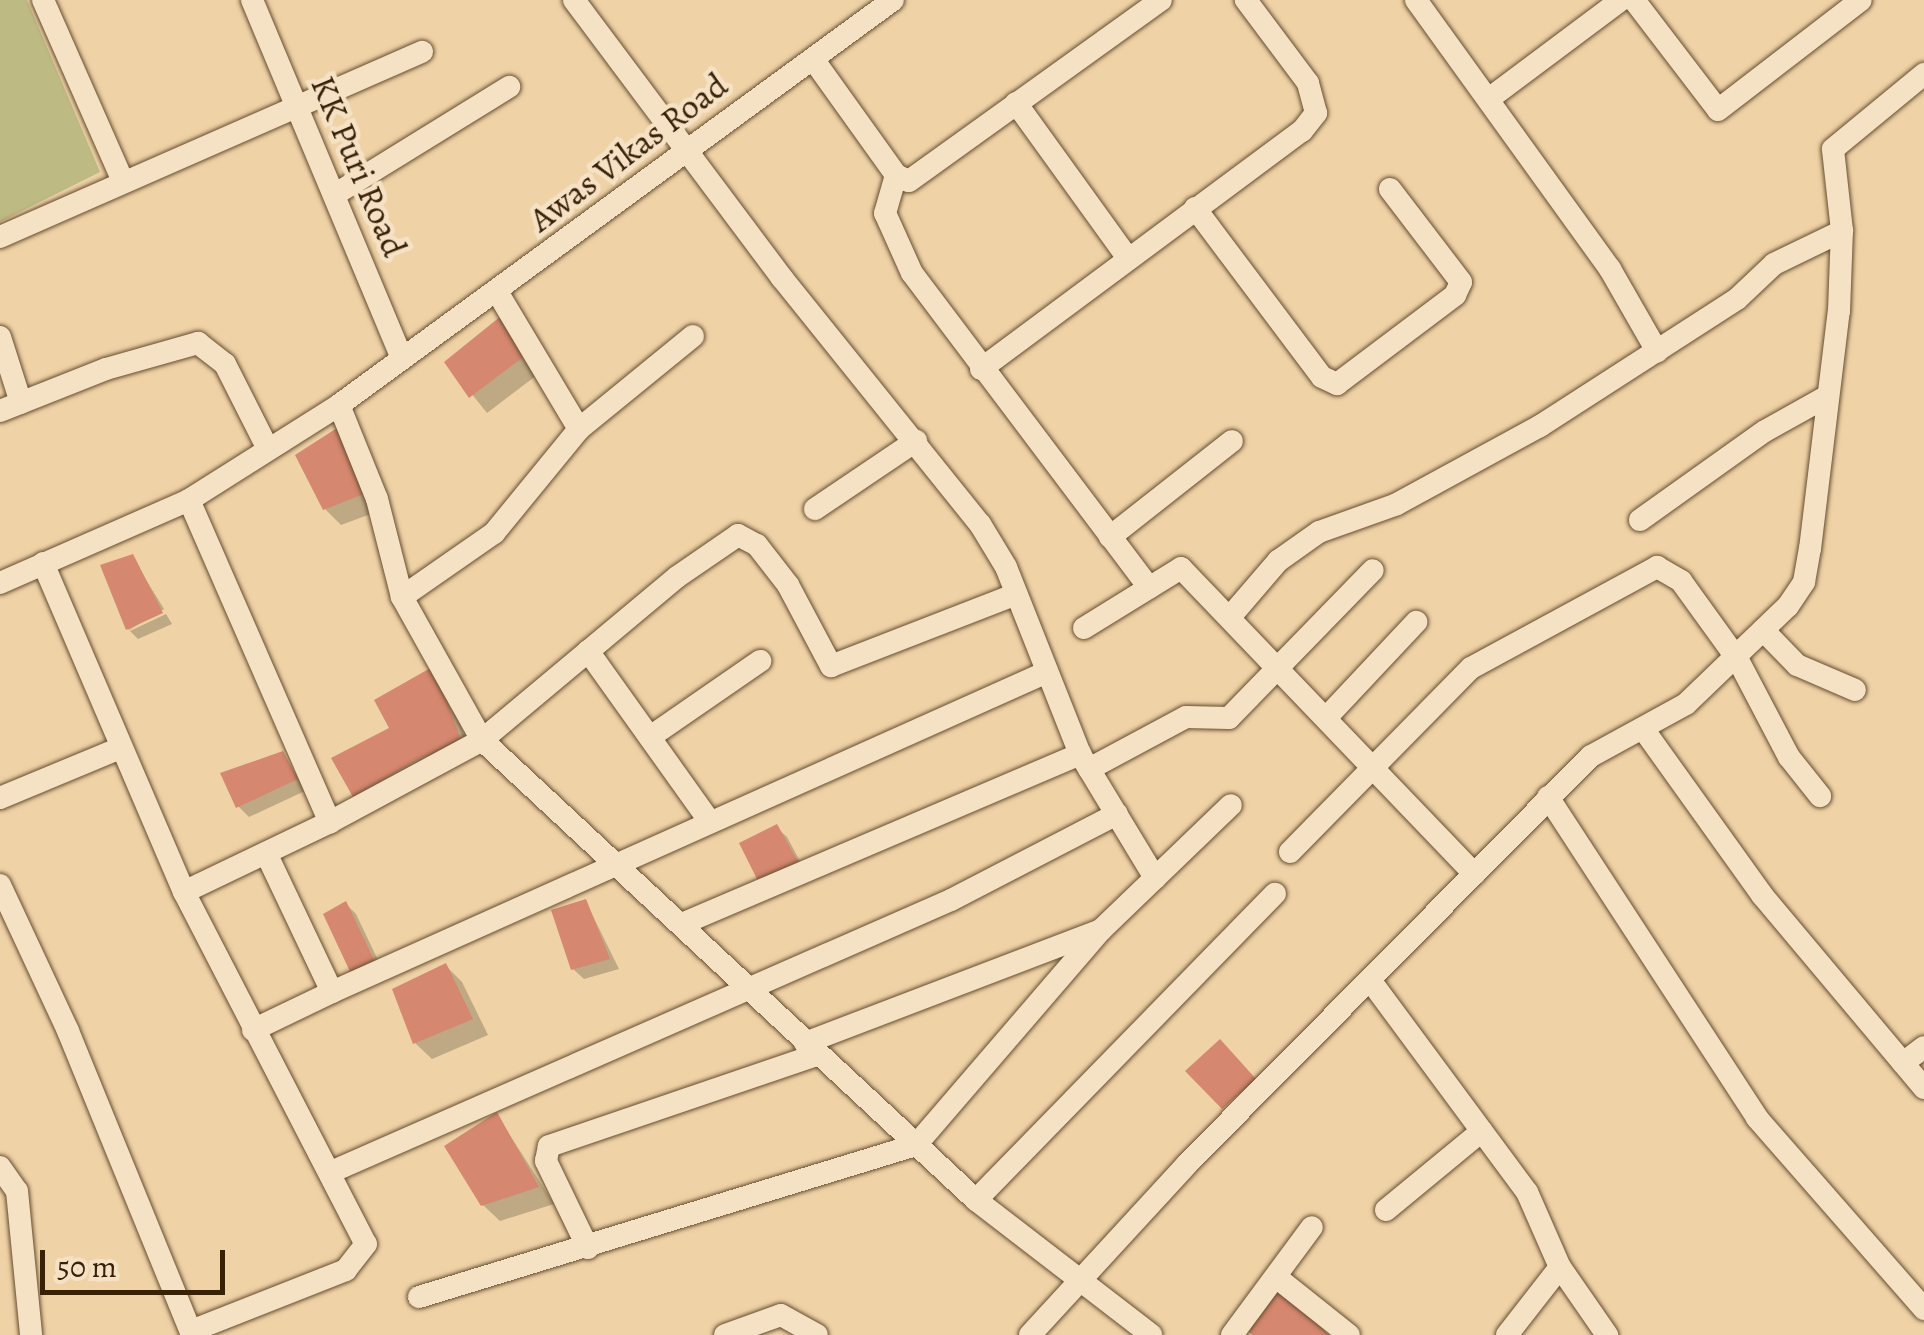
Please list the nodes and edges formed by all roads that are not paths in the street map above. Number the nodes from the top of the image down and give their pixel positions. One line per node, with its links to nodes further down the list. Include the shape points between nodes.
1 (43, 0): 20 (street)
2 (252, 0): 17 (street, KK Puri Road)
3 (574, 0): 18 (street)
4 (893, 0): 12 (street, Awas Vikas Road)
5 (1161, 0): 16 (street)
6 (1246, 0): 23 (street, via 1308,84 1316,113 1302,131)
7 (1416, 0): 15 (street)
8 (1621, 0): 15 (street)
9 (1634, 0): 10 (street, via 1718,110)
10 (1861, 0)
11 (422, 52): 17 (street)
12 (812, 59): 18 (street, Awas Vikas Road); 19 (street)
13 (1924, 74): 24 (street, via 1833,149)
14 (509, 87): 22 (street)
15 (1490, 98): 30 (street, via 1610,269)
16 (1016, 103): 19 (street, via 925,175 909,181); 26 (street)
17 (296, 106): 20 (street); 22 (street, KK Puri Road)
18 (687, 150): 27 (street, Awas Vikas Road); 37 (street)
19 (896, 175): 32 (street, via 885,212 888,228)
20 (122, 180): 25 (street)
21 (1390, 190): 23 (street, via 1461,282 1455,295 1336,384 1322,377)
22 (334, 195): 31 (street, KK Puri Road)
23 (1195, 208): 26 (street)
24 (1842, 230): 30 (street, via 1774,264 1737,299); 33 (street)
25 (0, 237)
26 (1128, 257): 32 (street)
27 (498, 293): 31 (street, Awas Vikas Road); 36 (street)
28 (693, 336): 36 (street)
29 (0, 337): 35 (street)
30 (1657, 351): 51 (street, via 1540,426 1397,504 1319,532 1278,561)
31 (402, 358): 34 (street, Awas Vikas Road)
32 (981, 369): 43 (street)
33 (1828, 396): 42 (street); 54 (street, via 1804,582)
34 (340, 405): 39 (street, Awas Vikas Road); 50 (street, via 377,499)
35 (11, 407): 39 (street, via 106,369 198,343 225,364)
36 (579, 429): 50 (street, via 485,541)
37 (916, 441): 41 (street); 49 (street, via 980,524)
38 (1232, 441): 43 (street)
39 (268, 449): 40 (street, Awas Vikas Road)
40 (190, 500): 45 (street, Awas Vikas Road); 73 (street)
41 (816, 508)
42 (1640, 520)
43 (1110, 537): 48 (street)
44 (0, 557): 47 (street)
45 (43, 563): 47 (street, Awas Vikas Road); 65 (street)
46 (1373, 570): 58 (street)
47 (7, 580)
48 (1149, 588): 51 (street, via 1181,568); 53 (street)
49 (1017, 594): 55 (street, via 832,666 788,586 757,545 738,535); 59 (street)
50 (402, 596): 64 (street)
51 (1230, 617): 58 (street)
52 (1416, 622): 61 (street)
53 (1084, 628)
54 (1762, 630): 57 (street); 60 (street, via 1798,665)
55 (588, 651): 63 (street); 64 (street)
56 (760, 660): 63 (street)
57 (1738, 660): 62 (street); 67 (street, via 1681,581 1658,567 1470,668); 68 (street, via 1788,757)
58 (1279, 666): 61 (street); 66 (street, via 1224,721 1186,717)
59 (1047, 672): 66 (street); 74 (street)
60 (1855, 690)
61 (1326, 718): 67 (street)
62 (1644, 730): 70 (street, via 1591,756); 91 (street, via 1762,896)
63 (650, 738): 74 (street)
64 (482, 740): 73 (street); 77 (street)
65 (120, 748): 69 (street); 81 (street)
66 (1084, 761): 72 (street); 83 (street)
67 (1368, 768): 75 (street); 78 (street)
68 (1820, 796)
69 (0, 798)
70 (1548, 798): 78 (street); 105 (street, via 1758,1118)
71 (1231, 805): 79 (street)
72 (1117, 814): 79 (street); 86 (street, via 968,892)
73 (330, 822): 76 (street)
74 (710, 822): 77 (street)
75 (1290, 852)
76 (266, 853): 81 (street); 87 (street)
77 (611, 864): 83 (street); 87 (street)
78 (1474, 874): 85 (street)
79 (1155, 878): 84 (street)
80 (0, 885): 107 (street, via 90,1083)
81 (184, 892): 88 (street)
82 (1275, 894): 97 (street)
83 (684, 923): 86 (street)
84 (1101, 930): 90 (street); 94 (street)
85 (1370, 980): 93 (street); 103 (street)
86 (746, 984): 90 (street); 96 (street)
87 (332, 992): 88 (street)
88 (252, 1030): 96 (street)
89 (1924, 1047): 91 (street)
90 (811, 1049): 94 (street); 100 (street, via 549,1146 546,1161)
91 (1903, 1063): 92 (street)
92 (1924, 1088)
93 (1482, 1130): 98 (street); 101 (street, via 1527,1192)
94 (916, 1145): 97 (street); 100 (street)
95 (0, 1167): 108 (street, via 17,1191)
96 (332, 1172): 107 (street, via 362,1227 361,1258)
97 (976, 1200): 103 (street)
98 (1386, 1210)
99 (1312, 1227): 102 (street)
100 (588, 1248): 104 (street)
101 (1560, 1267): 106 (street); 115 (street)
102 (1276, 1276): 113 (street); 114 (street)
103 (1076, 1282): 111 (street); 112 (street)
104 (419, 1297)
105 (1924, 1310)
106 (1598, 1332)
107 (191, 1333)
108 (31, 1335)
109 (725, 1335): 110 (street, via 782,1315)
110 (816, 1335)
111 (1030, 1335)
112 (1151, 1335)
113 (1232, 1335)
114 (1349, 1335)
115 (1507, 1335)

